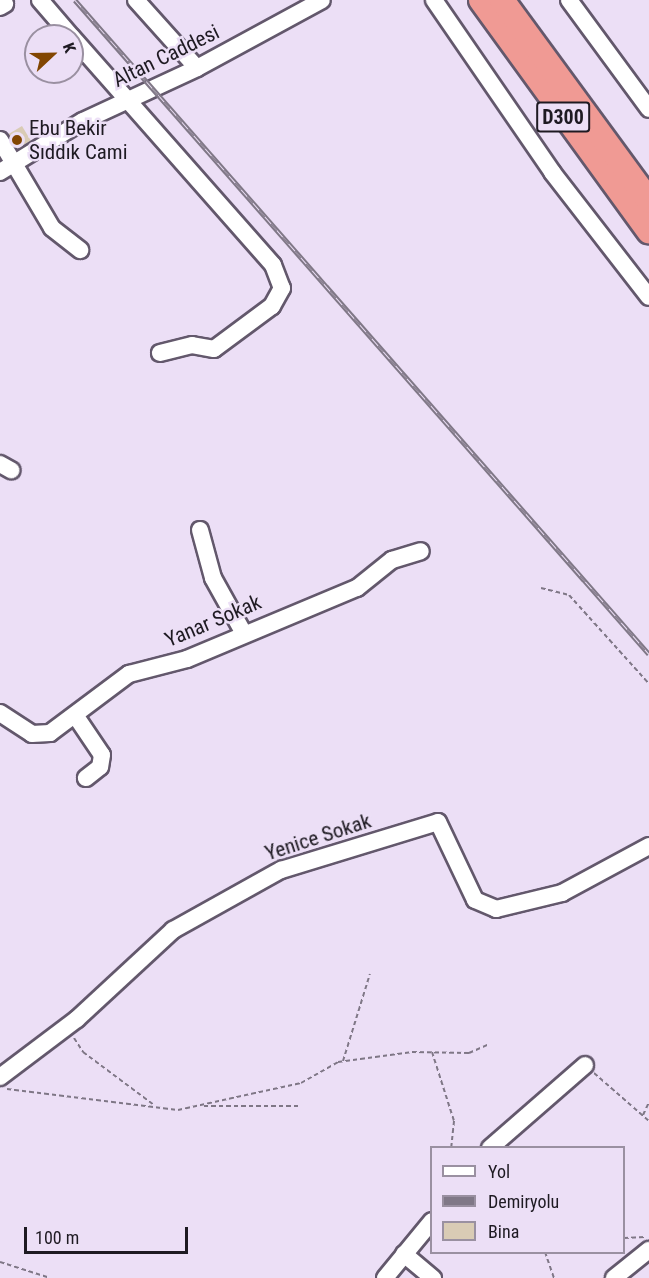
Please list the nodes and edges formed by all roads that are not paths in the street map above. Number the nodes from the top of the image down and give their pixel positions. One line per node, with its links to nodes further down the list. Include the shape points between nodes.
1 (40, 0): 8 (street)
2 (136, 0): 10 (street)
3 (322, 0): 10 (street, Altan Caddesi)
4 (435, 0): 18 (street, via 552,172)
5 (481, 0): 16 (highway, D300)
6 (502, 0): 15 (highway, D300)
7 (569, 0): 12 (street)
8 (61, 24)
9 (84, 50): 11 (street)
10 (197, 68): 11 (street, Altan Caddesi)
11 (127, 100): 14 (street, Altan Caddesi); 19 (street, via 273,265 282,288 272,306 214,349 192,345)
12 (649, 109)
13 (0, 140): 14 (street)
14 (5, 166): 17 (street, via 52,228)
15 (649, 201)
16 (649, 231)
17 (80, 250)
18 (649, 297)
19 (160, 353)
20 (200, 530): 22 (street, via 213,578)
21 (421, 552): 22 (street, Yanar Sokak, via 393,560 357,588)
22 (243, 632): 24 (street, Yanar Sokak, via 187,659 129,674)
23 (0, 714): 24 (street, Yanar Sokak, via 41,735)
24 (75, 714): 25 (street, via 102,755 100,767)
25 (86, 778)
26 (649, 846): 28 (street, Yenice Sokak, via 570,889 496,909 475,900 438,822 298,865 241,889 173,930 73,1022)
27 (585, 1065): 29 (street)
28 (0, 1077)
29 (492, 1146)
30 (430, 1223): 32 (street)
31 (649, 1250): 35 (street)
32 (404, 1254): 33 (street); 34 (street)
33 (385, 1278)
34 (433, 1278)
35 (614, 1278)

